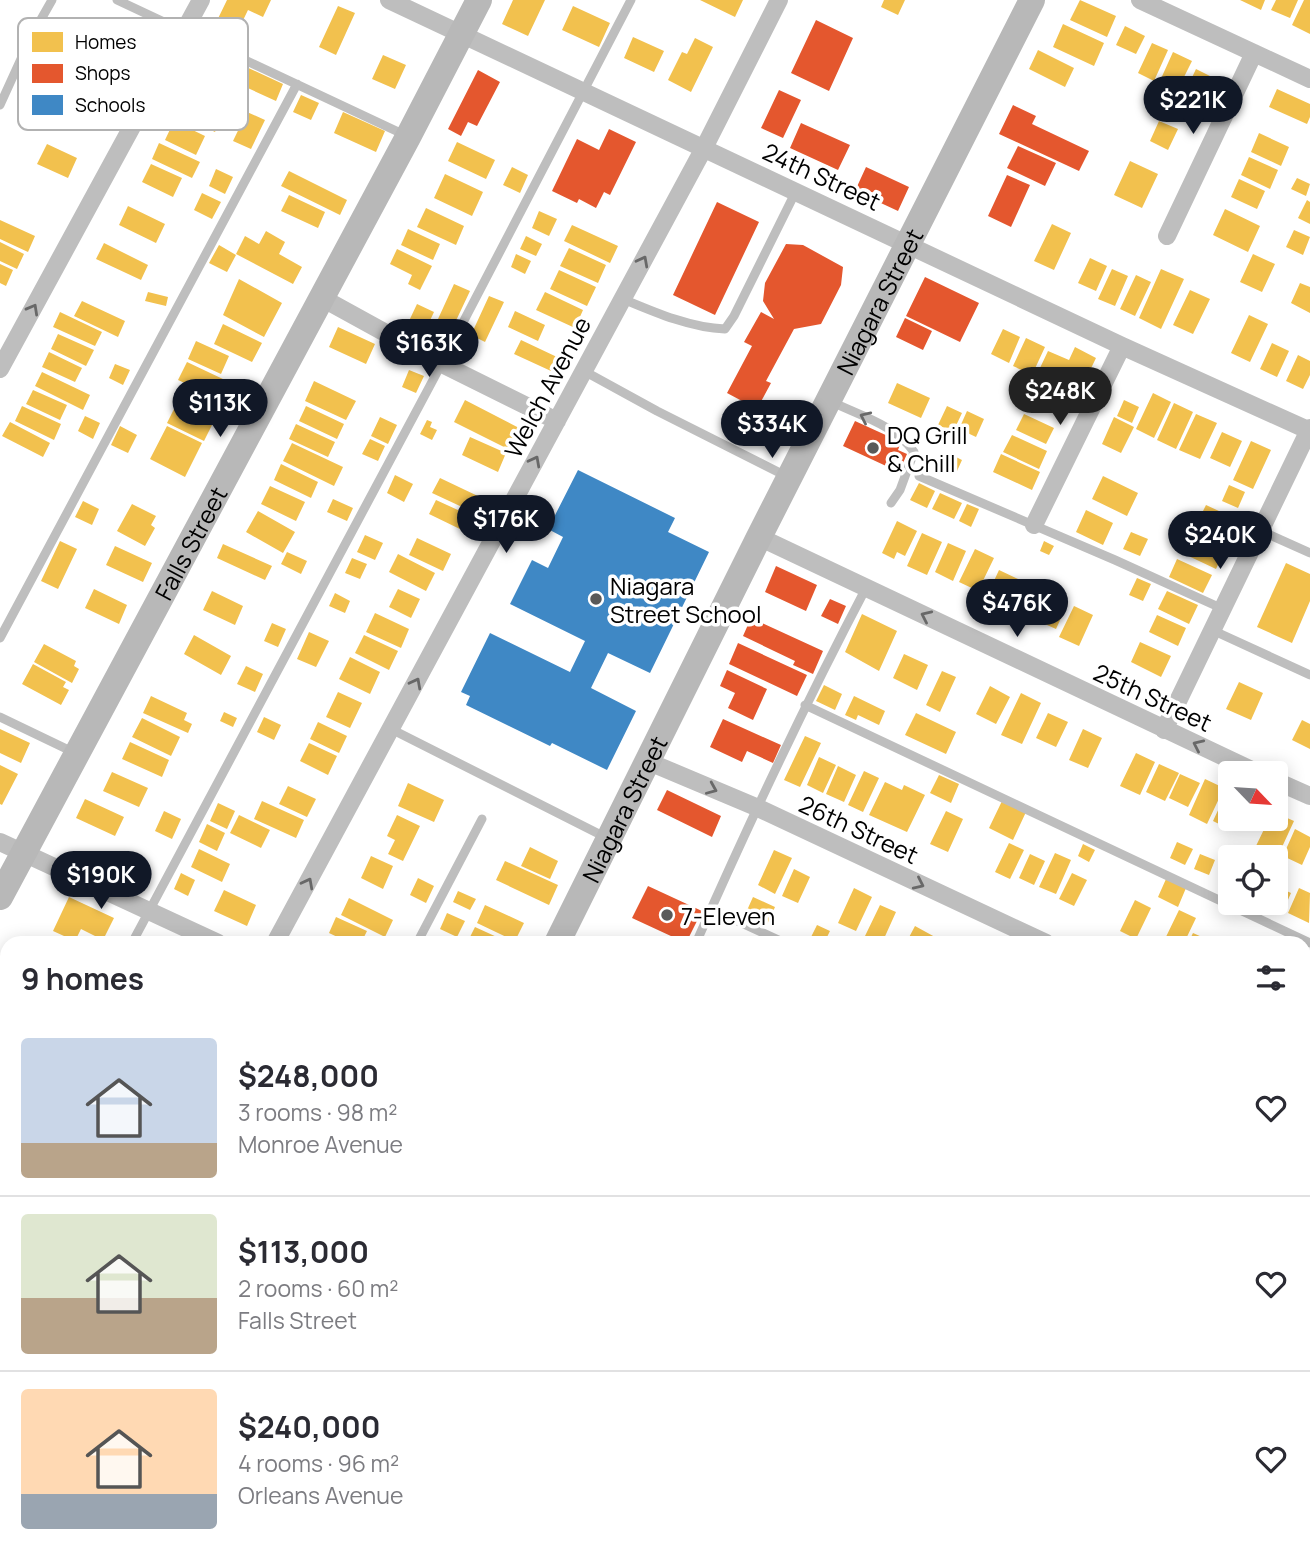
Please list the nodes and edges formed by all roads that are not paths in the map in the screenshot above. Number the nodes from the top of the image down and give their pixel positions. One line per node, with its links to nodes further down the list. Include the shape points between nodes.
1 (52, 0): 10 (lane)
2 (117, 0): 11 (lane)
3 (201, 0): 12 (street)
4 (389, 0): 13 (street, 24th Street)
5 (479, 0): 13 (street, Falls Street)
6 (631, 0): 19 (lane)
7 (779, 0): 23 (street, Welch Avenue)
8 (1032, 0): 26 (street, Niagara Street)
9 (1140, 0): 14 (street)
10 (42, 18)
11 (156, 18)
12 (191, 18)
13 (461, 34): 19 (street, 24th Street); 22 (street, Falls Street)
14 (1254, 53): 17 (street); 25 (street)
15 (248, 61): 18 (lane)
16 (18, 66): 20 (lane)
17 (1310, 79)
18 (297, 84): 22 (lane); 46 (lane)
19 (585, 91): 23 (street, 24th Street); 30 (lane)
20 (0, 105)
21 (130, 130): 31 (street, one-way to 21)
22 (408, 137): 27 (street, Falls Street)
23 (704, 148): 24 (street, 24th Street); 28 (street, Welch Avenue, one-way to 23)
24 (796, 191): 26 (street, 24th Street); 28 (lane, via 725,329)
25 (1167, 236)
26 (910, 244): 29 (street, 24th Street); 33 (street, Niagara Street)
27 (322, 298): 30 (street); 52 (street, Falls Street)
28 (623, 299): 32 (street, Welch Avenue)
29 (1122, 346): 35 (street, 24th Street); 39 (street)
30 (442, 364): 34 (street); 63 (lane)
31 (0, 369)
32 (584, 371): 34 (street, Welch Avenue); 37 (lane)
33 (829, 401): 37 (street, Niagara Street); 38 (lane, one-way to 33, via 914,452 892,430)
34 (557, 421): 50 (street, Welch Avenue, one-way to 34)
35 (1310, 430): 40 (street)
36 (919, 476): 39 (lane)
37 (790, 477): 41 (street, Niagara Street)
38 (891, 502)
39 (1034, 525): 44 (lane)
40 (1261, 531): 42 (lane); 44 (street)
41 (759, 537): 43 (street, 25th Street); 54 (street, Niagara Street)
42 (1310, 554)
43 (866, 588): 48 (lane); 51 (street, 25th Street, one-way to 43)
44 (1223, 609): 45 (street)
45 (1212, 630): 47 (lane); 51 (street)
46 (0, 638)
47 (1310, 675)
48 (805, 705): 57 (lane); 72 (lane)
49 (0, 718): 52 (lane)
50 (391, 729): 59 (lane); 66 (street, Welch Avenue, one-way to 50)
51 (1164, 730): 53 (street, 25th Street, one-way to 51)
52 (76, 754): 60 (street, Falls Street)
53 (1232, 761)
54 (649, 762): 57 (street, 26th Street, one-way to 57); 59 (street, Niagara Street)
55 (1288, 786): 56 (street)
56 (1310, 796)
57 (756, 807): 62 (lane); 71 (street, 26th Street, one-way to 71)
58 (482, 819): 67 (lane)
59 (610, 839): 68 (street, Niagara Street)
60 (11, 847): 61 (street, Falls Street); 63 (street)
61 (0, 897)
62 (711, 909): 69 (lane); 70 (lane)
63 (148, 912): 64 (lane); 65 (street)
64 (135, 936)
65 (202, 936)
66 (279, 936)
67 (421, 936)
68 (561, 936)
69 (699, 936)
70 (770, 936)
71 (1031, 936)
72 (1295, 936)

